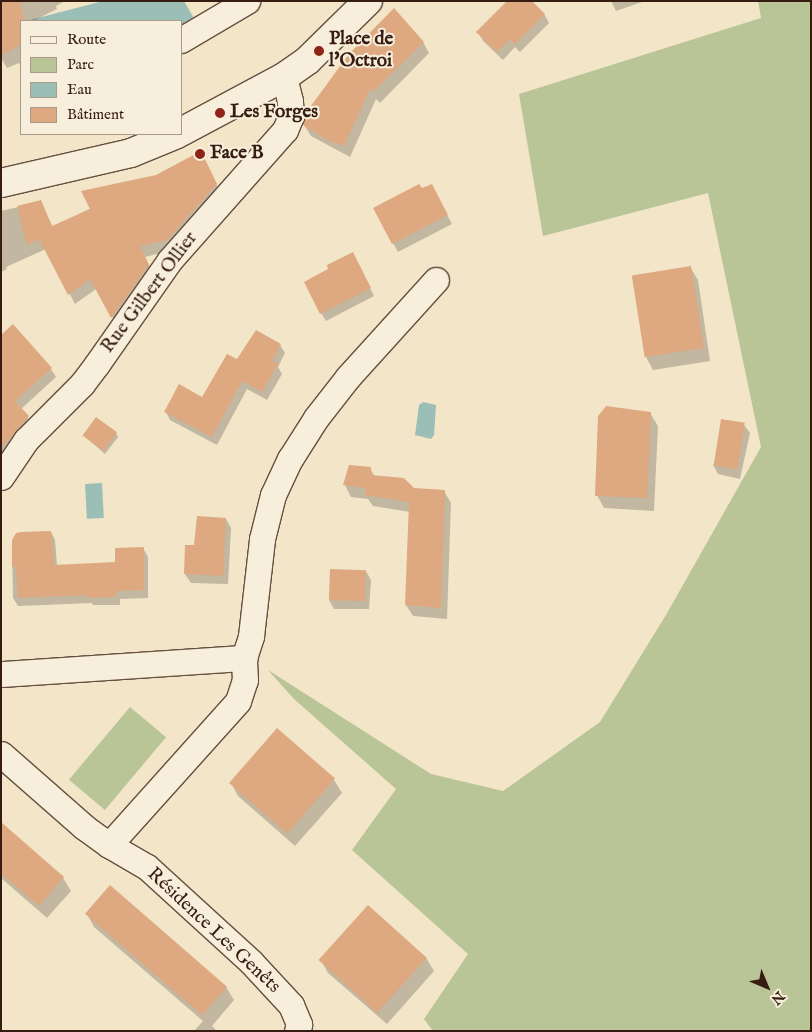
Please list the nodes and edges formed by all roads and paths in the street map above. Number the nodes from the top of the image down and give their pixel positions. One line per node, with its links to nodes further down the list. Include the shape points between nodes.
1 (247, 1): 3 (street)
2 (368, 1): 4 (main road, via 308,60)
3 (182, 39)
4 (284, 77): 5 (main road); 9 (street, Rue Gilbert Ollier, via 291,116 285,130 169,261 92,371 26,440)
5 (182, 131)
6 (175, 135): 7 (main road, via 131,153)
7 (1, 183)
8 (436, 280): 10 (street, via 348,376 290,459 273,495 262,539 251,636)
9 (1, 477)
10 (244, 658): 11 (street); 13 (street, via 245,680 238,701)
11 (1, 674)
12 (1, 754): 13 (street, Résidence Les Genêts)
13 (109, 845): 14 (street, Résidence Les Genêts, via 146,867 251,962 291,1005 299,1024)
14 (297, 1031)

